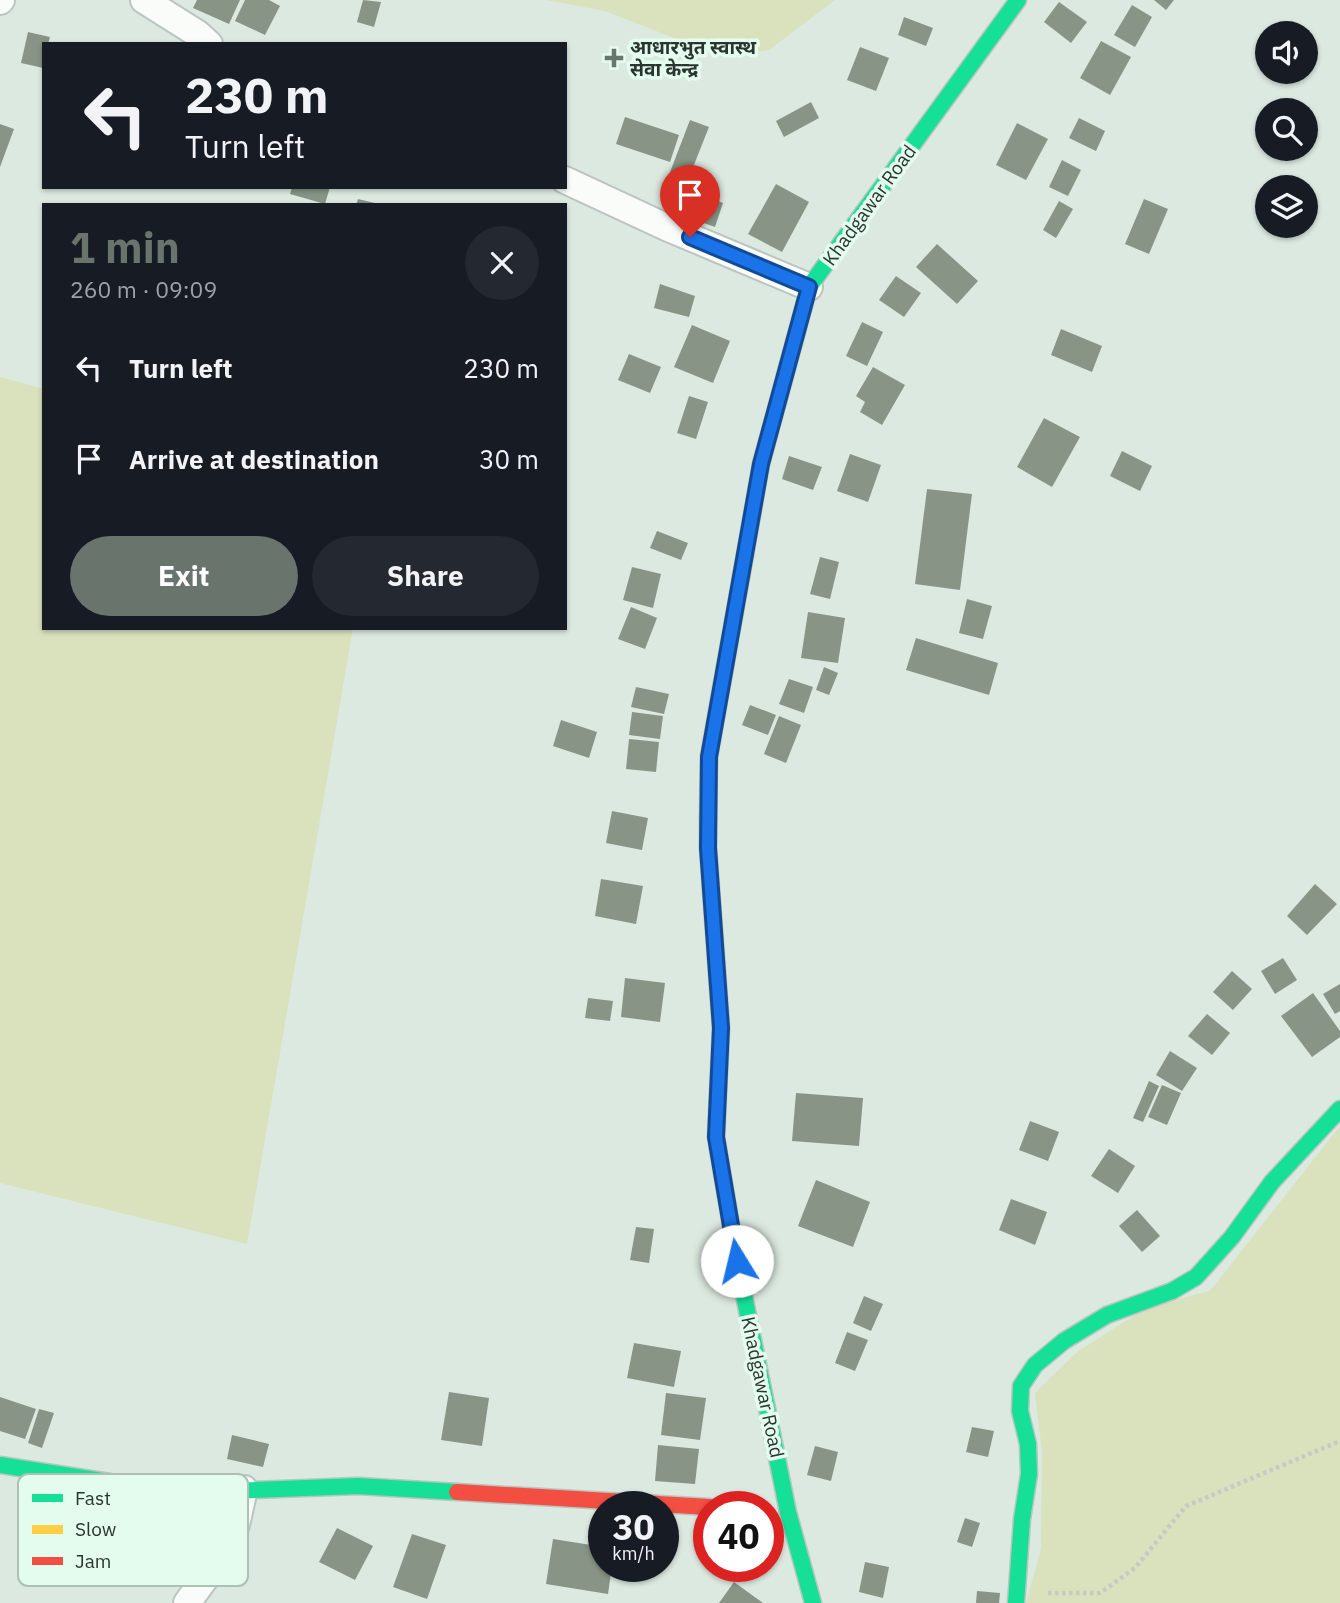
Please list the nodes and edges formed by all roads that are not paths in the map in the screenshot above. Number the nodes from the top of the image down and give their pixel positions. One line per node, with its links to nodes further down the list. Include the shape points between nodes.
1 (144, 0): 3 (street)
2 (1018, 0): 5 (street, Khadgawar Road)
3 (207, 42)
4 (567, 181): 5 (street)
5 (809, 287): 10 (street, Khadgawar Road, via 761,464 709,757 708,848 721,1028 716,1137)
6 (1340, 1109): 14 (street, via 1272,1182 1196,1277 1107,1315 1035,1364 1021,1387 1029,1474)
7 (0, 1465): 8 (street)
8 (58, 1474)
9 (248, 1489): 11 (street, via 358,1486)
10 (775, 1491)
11 (693, 1506)
12 (784, 1527): 16 (street, Khadgawar Road)
13 (199, 1586): 15 (street)
14 (1017, 1598)
15 (187, 1603)
16 (813, 1603)

